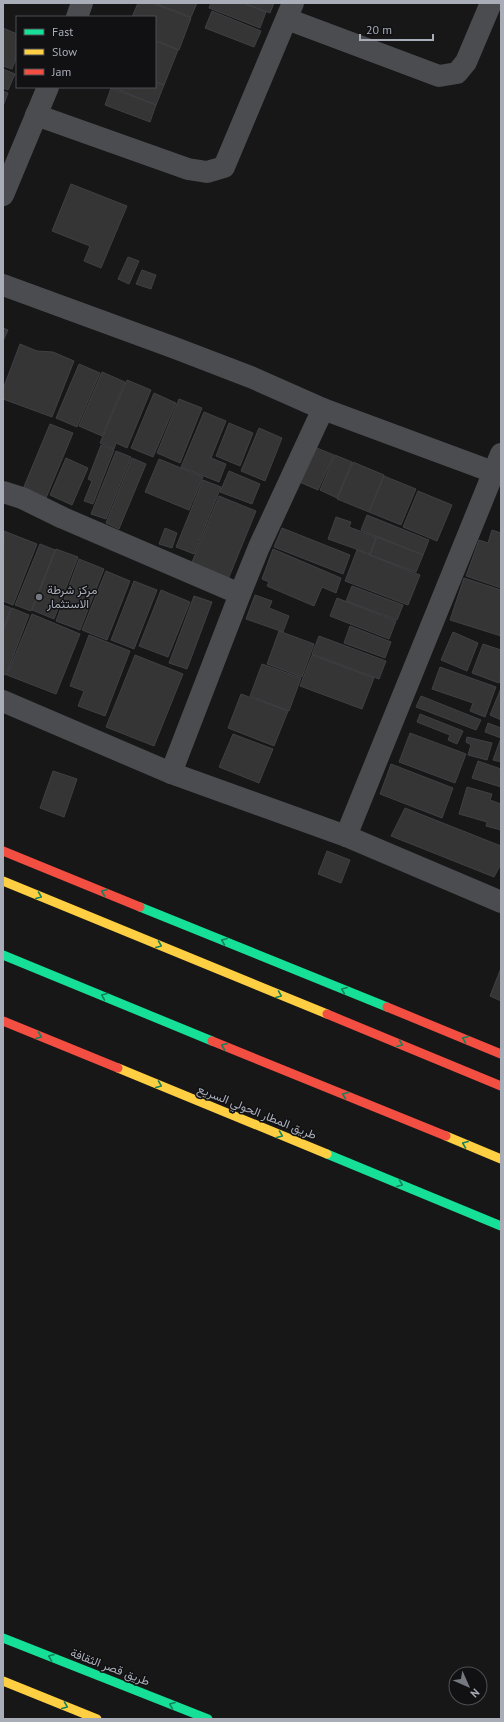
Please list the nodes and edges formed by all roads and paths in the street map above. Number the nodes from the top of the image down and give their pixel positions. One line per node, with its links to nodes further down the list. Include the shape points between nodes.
1 (82, 3): 4 (street)
2 (491, 3): 3 (street, via 466,62 457,73 439,76)
3 (290, 11): 6 (street, via 224,166 207,172 188,169)
4 (76, 16)
5 (48, 88): 6 (street)
6 (36, 115): 7 (street)
7 (4, 189)
8 (3, 285): 9 (street, via 253,378)
9 (323, 409): 10 (street); 12 (street)
10 (497, 463): 15 (street)
11 (3, 492): 12 (street)
12 (240, 594): 14 (street)
13 (3, 700): 14 (street)
14 (171, 773): 15 (street)
15 (346, 836): 18 (street)
16 (3, 851): 21 (main road, one-way to 16)
17 (3, 881): 22 (main road, one-way to 22)
18 (501, 902)
19 (3, 955): 23 (main road, one-way to 19)
20 (3, 1021): 24 (main road, طريق المطار الحولي السريع, one-way to 24)
21 (501, 1054)
22 (501, 1086)
23 (501, 1158)
24 (501, 1226)
25 (3, 1638): 28 (main road, طريق قصر الثقافة, one-way to 25)
26 (3, 1681): 27 (main road, one-way to 27)
27 (97, 1719)
28 (208, 1719)

